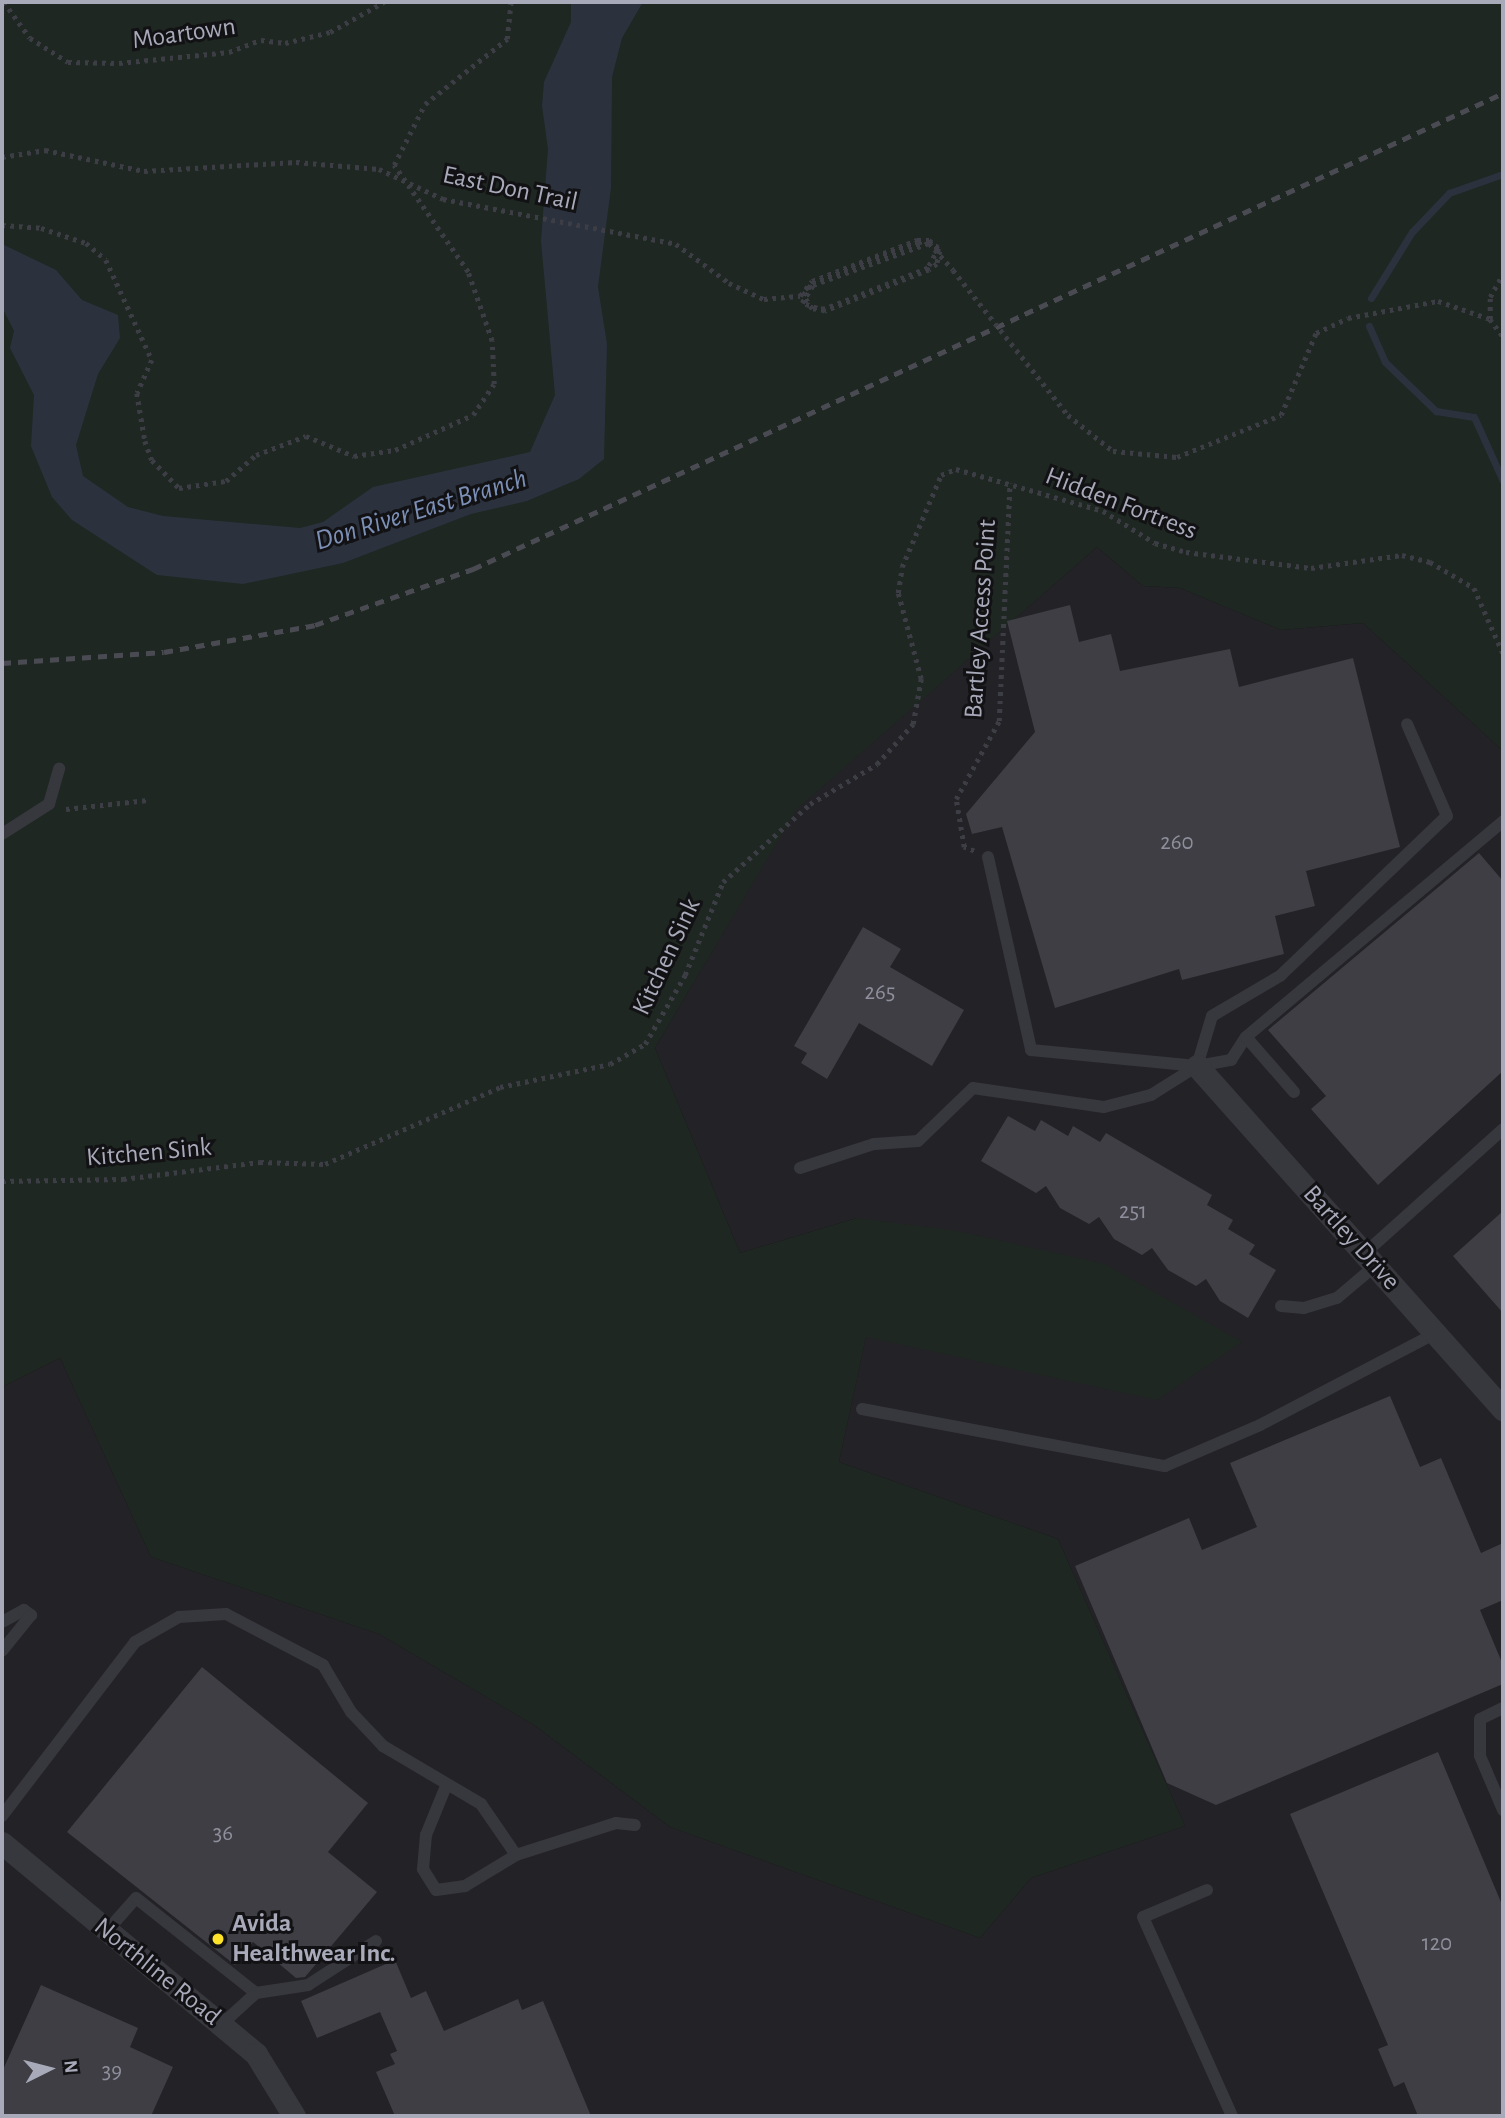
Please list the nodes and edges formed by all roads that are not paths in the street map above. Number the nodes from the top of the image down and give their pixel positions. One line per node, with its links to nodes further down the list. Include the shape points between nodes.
1 (1407, 724): 7 (lane, via 1447,816 1280,976 1212,1016)
2 (59, 768): 4 (lane, via 44,809)
3 (1503, 821): 6 (lane)
4 (2, 834)
5 (988, 857): 7 (lane, via 1031,1050)
6 (1246, 1037): 7 (lane, via 1231,1060); 8 (lane)
7 (1196, 1066): 10 (lane, via 1151,1095 1112,1106 973,1088 918,1141 874,1144); 11 (street, Bartley Drive)
8 (1294, 1092)
9 (1503, 1129): 11 (lane)
10 (800, 1168)
11 (1370, 1259): 12 (lane, via 1338,1298 1304,1308); 13 (street, Bartley Drive)
12 (1281, 1306)
13 (1436, 1334): 14 (lane, via 1271,1420 1165,1466); 15 (street, Bartley Drive)
14 (862, 1409)
15 (1503, 1410)
16 (2, 1622): 17 (lane, via 24,1610 31,1615)
17 (2, 1651)
18 (1503, 1708): 20 (lane, via 1480,1719 1480,1756)
19 (446, 1786): 21 (lane, via 383,1746 351,1712 323,1665 226,1614 179,1618 135,1642); 24 (lane, via 481,1804); 24 (lane, via 426,1835 422,1869 436,1890 465,1886)
20 (1503, 1810)
21 (2, 1816)
22 (635, 1825): 24 (lane, via 616,1823)
23 (2, 1843): 26 (street, Northline Road)
24 (516, 1856)
25 (1207, 1890): 31 (lane, via 1143,1917)
26 (106, 1932): 28 (lane, via 136,1898); 29 (street, Northline Road)
27 (376, 1941): 28 (lane, via 308,1985)
28 (256, 1993): 29 (lane)
29 (222, 2024): 30 (street, Northline Road, via 275,2076)
30 (294, 2116)
31 (1232, 2116)

